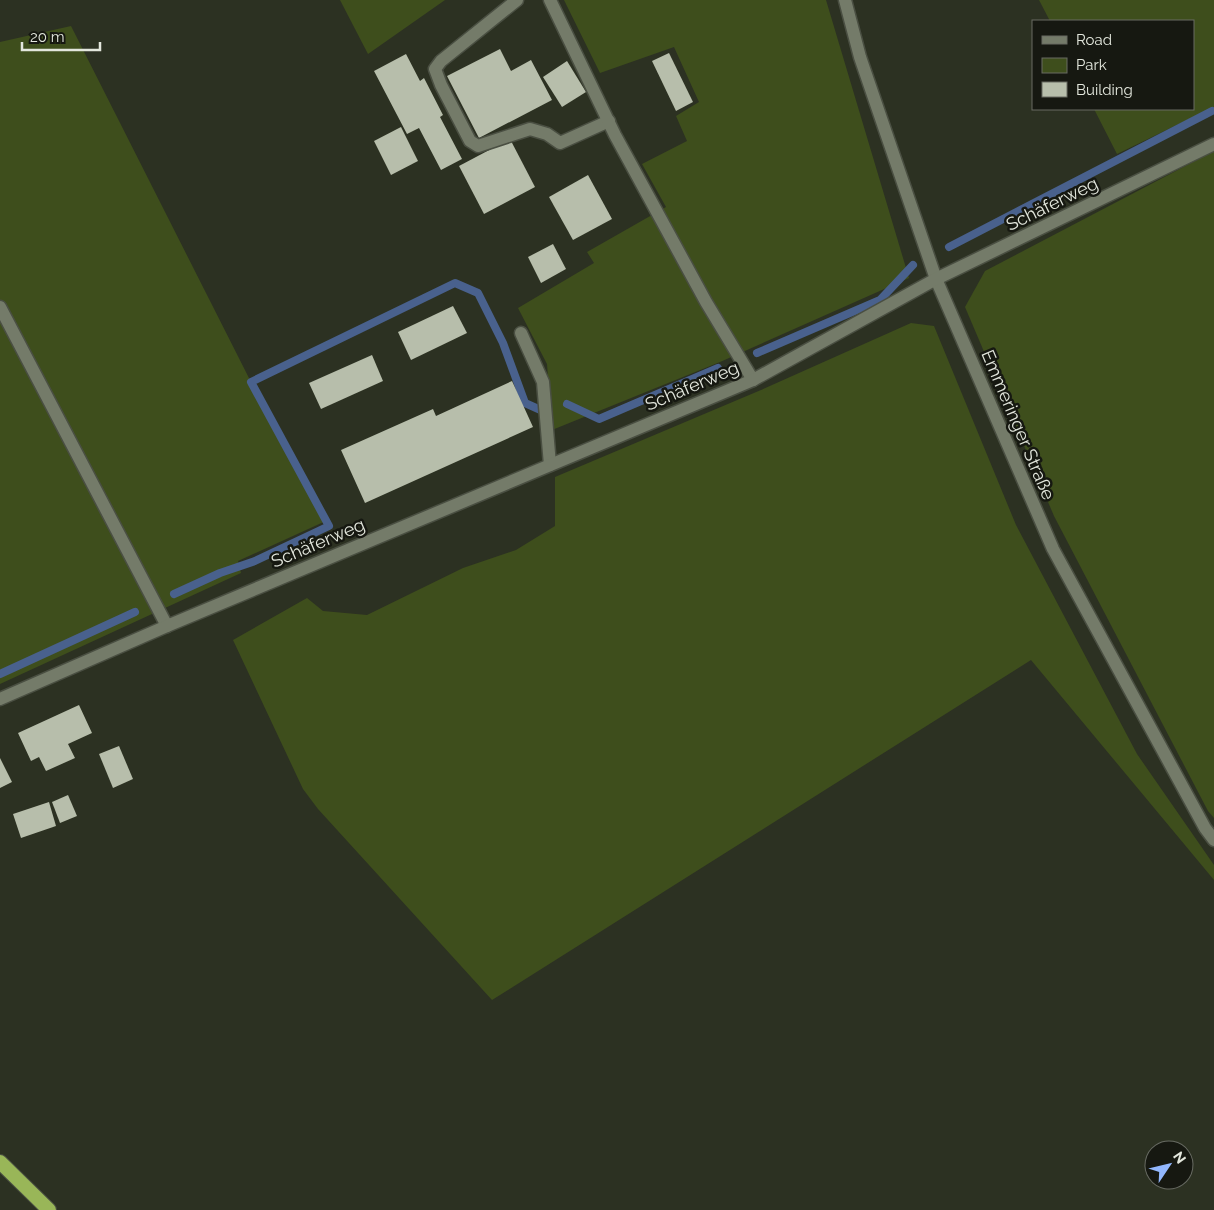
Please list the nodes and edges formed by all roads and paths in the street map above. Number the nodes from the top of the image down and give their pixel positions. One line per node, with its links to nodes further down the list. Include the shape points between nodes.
1 (517, 0): 4 (street, via 435,69 470,141 478,146 530,129 547,134 560,143)
2 (550, 0): 4 (street)
3 (844, 0): 6 (street, Emmeringer Straße, via 860,57)
4 (609, 121): 9 (street, via 706,302)
5 (1214, 144): 6 (street, Schäferweg)
6 (936, 279): 9 (street, Schäferweg); 13 (street, Emmeringer Straße, via 1053,549)
7 (0, 307): 11 (street)
8 (521, 333): 10 (street, via 543,382)
9 (752, 380): 10 (street, Schäferweg)
10 (550, 465): 11 (street, Schäferweg)
11 (167, 626): 12 (street, Schäferweg)
12 (0, 699)
13 (1214, 840)
14 (0, 1162): 15 (highway)
15 (49, 1210)

